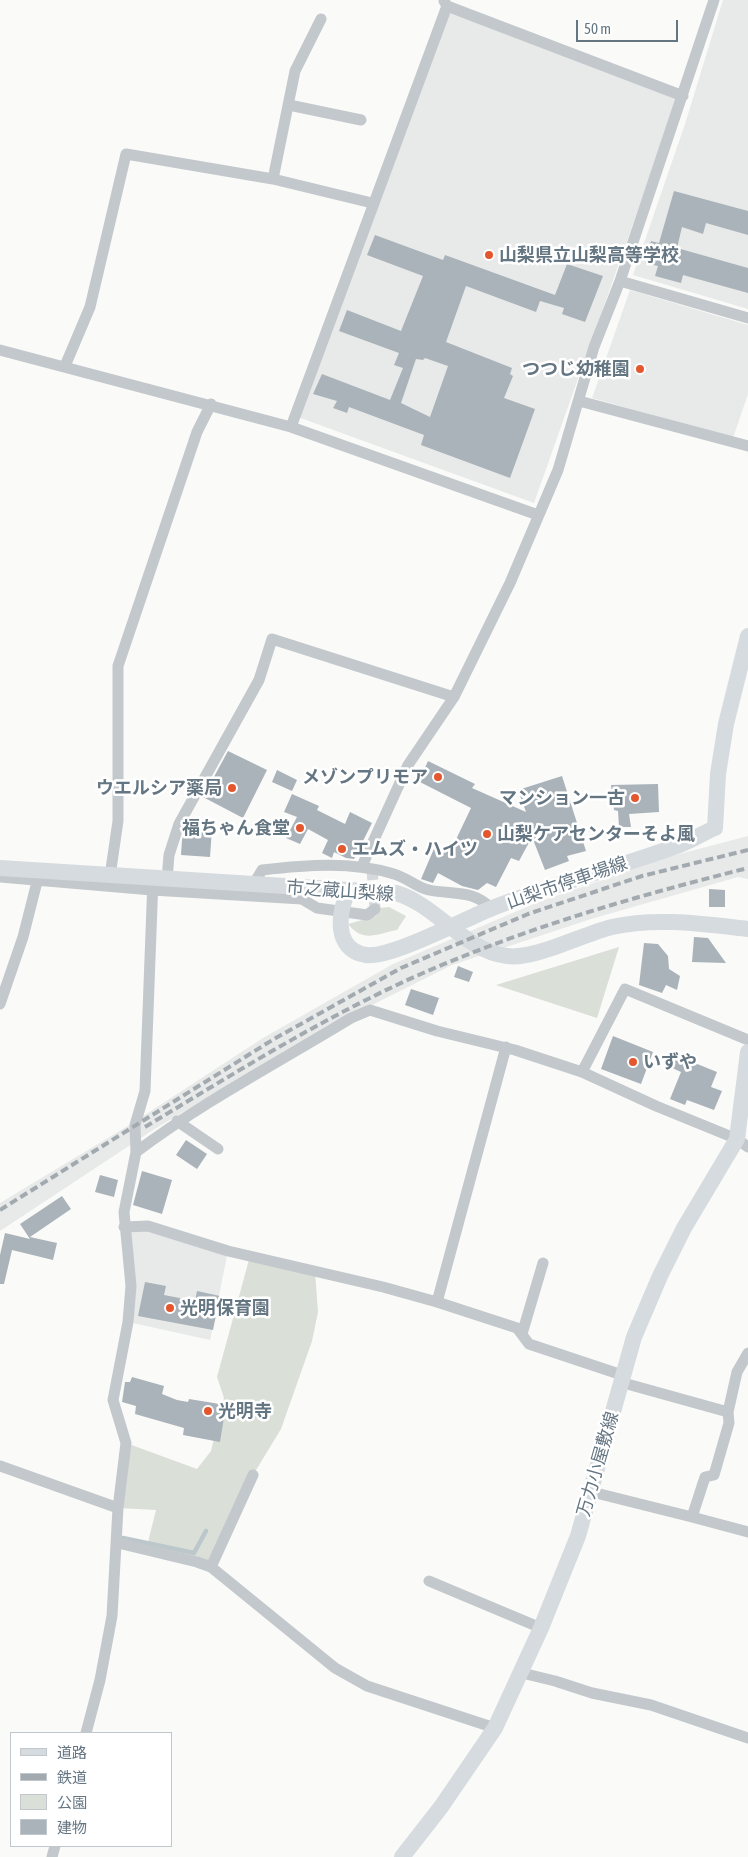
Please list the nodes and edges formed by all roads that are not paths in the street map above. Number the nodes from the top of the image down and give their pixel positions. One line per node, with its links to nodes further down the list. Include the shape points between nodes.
1 (714, 0): 4 (street)
2 (445, 3): 4 (street); 8 (street)
3 (321, 19): 5 (street, via 296,71)
4 (683, 96): 9 (street)
5 (289, 105): 6 (street); 7 (street)
6 (361, 120)
7 (273, 180): 8 (street); 12 (street, via 126,154 90,307)
8 (372, 203): 15 (street)
9 (620, 281): 10 (street); 13 (street, via 594,347)
10 (748, 318)
11 (0, 350): 12 (street)
12 (65, 366): 14 (street)
13 (578, 400): 16 (street); 17 (street, via 558,470)
14 (211, 404): 15 (street); 23 (street, via 197,432 118,666 118,821)
15 (291, 427): 17 (street)
16 (748, 446)
17 (538, 515): 19 (street, via 510,583)
18 (748, 636): 29 (main road, 山梨市停車場線, via 726,724 718,774 715,828 674,847)
19 (454, 697): 20 (street, via 408,765); 25 (street, via 272,639 259,680 179,824)
20 (362, 866): 26 (street, via 298,866 262,870); 29 (street, via 396,874 428,890 483,898)
21 (0, 868): 22 (main road, 市之蔵山梨線)
22 (38, 876): 23 (main road, 市之蔵山梨線); 24 (street); 25 (street); 32 (street, via 23,937)
23 (110, 876): 25 (main road, 市之蔵山梨線)
24 (0, 877)
25 (157, 883): 26 (main road, 市之蔵山梨線); 30 (street, via 302,899 317,908); 40 (street, via 145,1092 135,1125)
26 (253, 885): 27 (main road, 市之蔵山梨線)
27 (349, 890): 30 (main road, 山梨市停車場線); 31 (main road, 市之蔵山梨線, via 409,897 467,938 495,954 508,957 525,956 612,927 642,922)
28 (374, 909): 30 (street, via 367,915)
29 (492, 909): 30 (main road, 山梨市停車場線, via 391,951 367,956 346,943 340,929)
30 (340, 912)
31 (748, 929)
32 (0, 1004)
33 (748, 1040): 36 (street, via 625,989)
34 (506, 1047): 36 (street); 37 (street, via 437,1031 370,1010 351,1018); 43 (street)
35 (748, 1052): 38 (main road, 万力小屋敷線)
36 (582, 1072): 38 (street)
37 (177, 1121): 39 (street); 40 (street)
38 (742, 1143): 46 (main road, 万力小屋敷線, via 684,1228 634,1337)
39 (218, 1149)
40 (136, 1152): 41 (street)
41 (124, 1227): 43 (street, via 148,1226 228,1251); 51 (street, via 131,1286 128,1322 113,1400 126,1444)
42 (543, 1263): 44 (street)
43 (436, 1302): 44 (street, via 517,1328)
44 (522, 1334): 46 (street, via 529,1344)
45 (748, 1353): 47 (street, via 737,1372)
46 (621, 1378): 47 (street); 50 (main road, 万力小屋敷線)
47 (728, 1412): 52 (street, via 729,1423 714,1475 705,1477)
48 (0, 1466): 51 (street)
49 (252, 1475): 55 (street)
50 (592, 1492): 52 (street); 57 (main road, 万力小屋敷線)
51 (118, 1508): 54 (street)
52 (692, 1517): 53 (street)
53 (748, 1532)
54 (118, 1543): 55 (street); 60 (street, via 112,1616)
55 (211, 1568): 59 (street, via 335,1668 367,1686)
56 (429, 1581): 57 (street)
57 (541, 1628): 58 (main road, 万力小屋敷線)
58 (522, 1673): 59 (main road, 万力小屋敷線); 61 (street, via 592,1693 651,1705)
59 (495, 1728): 62 (main road, 万力小屋敷線)
60 (86, 1732)
61 (748, 1738)
62 (402, 1857)

